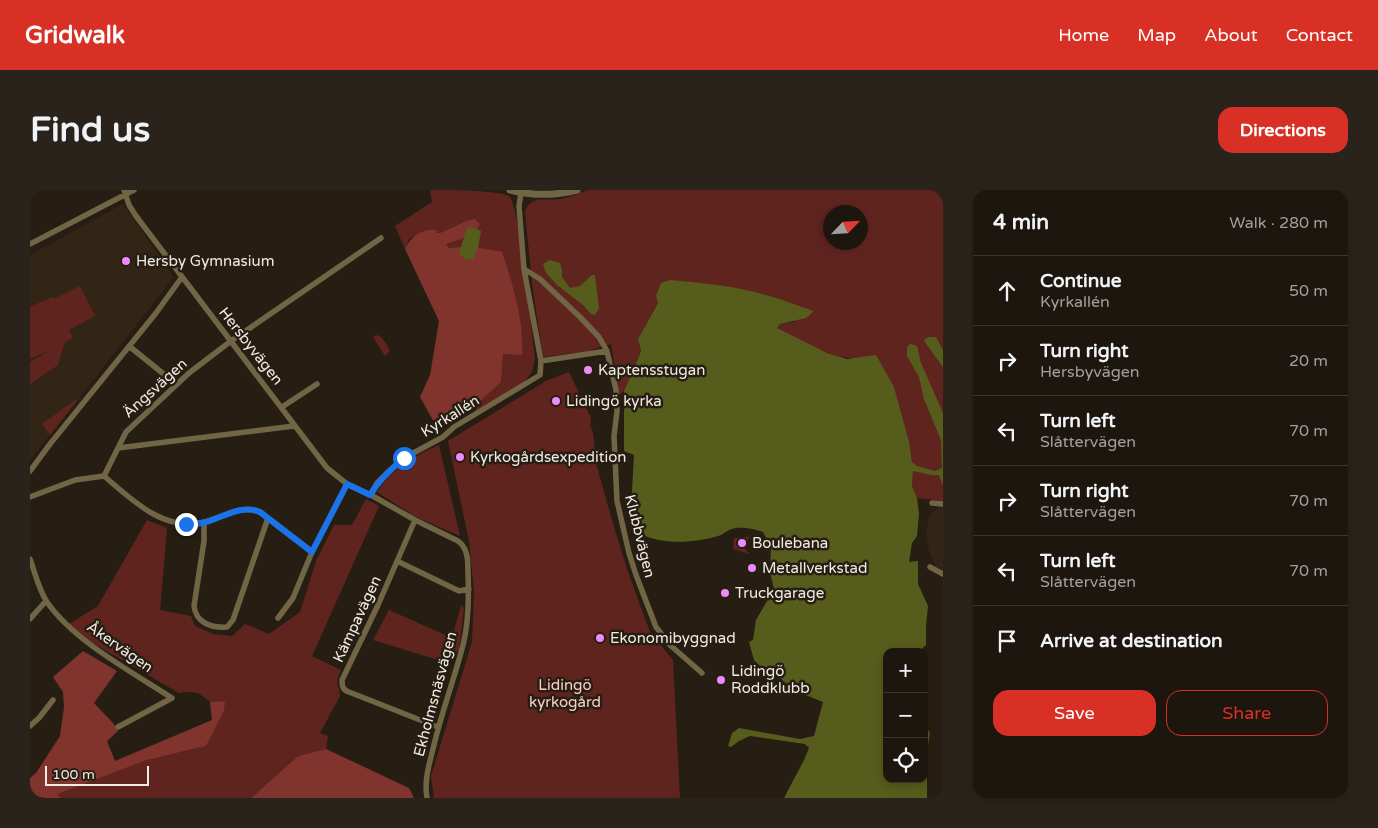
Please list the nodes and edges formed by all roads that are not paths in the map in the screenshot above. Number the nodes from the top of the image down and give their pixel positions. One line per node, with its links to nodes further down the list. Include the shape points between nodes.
1 (134, 190): 4 (street)
2 (510, 190): 5 (street)
3 (577, 190): 5 (street, via 548,195)
4 (124, 192): 7 (street); 9 (street, Hersbyvägen, via 136,216)
5 (521, 193): 8 (street, via 519,206)
6 (381, 238): 10 (street, Ängsvägen)
7 (30, 244)
8 (524, 269): 12 (street, Klubbvägen, via 540,279 580,317); 13 (street)
9 (182, 277): 10 (street, Hersbyvägen); 11 (street)
10 (231, 340): 14 (street, Ängsvägen); 16 (street, Hersbyvägen)
11 (129, 346): 14 (street); 19 (street)
12 (607, 351): 13 (street); 39 (street, Klubbvägen, via 616,390 617,501 629,553 656,627 670,645)
13 (541, 361): 22 (street, Kyrkallén, via 540,375 454,427 443,438 404,458 377,483)
14 (176, 384): 18 (street, Ängsvägen, via 126,432)
15 (318, 384): 16 (street)
16 (282, 407): 17 (street, Hersbyvägen)
17 (294, 426): 18 (street); 21 (street, Hersbyvägen, via 327,468)
18 (118, 448): 20 (street, Ängsvägen)
19 (30, 470)
20 (102, 476): 23 (street, via 75,480); 29 (street, via 165,520)
21 (347, 484): 22 (street, Hersbyvägen); 30 (street)
22 (370, 495): 24 (street, Hersbyvägen)
23 (30, 497)
24 (378, 499): 28 (street, Ekholmsnäsvägen)
25 (932, 503): 26 (street)
26 (943, 504)
27 (268, 518): 29 (street, via 247,509); 29 (street, via 233,620 227,627 220,628 195,614); 30 (street)
28 (415, 520): 32 (street, Kämpavägen); 35 (street, Ekholmsnäsvägen, via 462,544 466,551)
29 (204, 523)
30 (312, 552): 37 (street, via 294,598)
31 (30, 559): 36 (street, Åkervägen)
32 (397, 561): 35 (street, via 459,591); 43 (street, Kämpavägen, via 342,680 343,687)
33 (930, 567): 34 (street)
34 (943, 574)
35 (469, 589): 43 (street, Ekholmsnäsvägen, via 464,643)
36 (46, 601): 38 (street); 42 (street, Åkervägen, via 91,644 172,698)
37 (278, 618)
38 (30, 619)
39 (702, 673)
40 (53, 700): 41 (street)
41 (30, 726)
42 (118, 727)
43 (438, 727): 44 (street, Ekholmsnäsvägen, via 426,777)
44 (427, 798)

